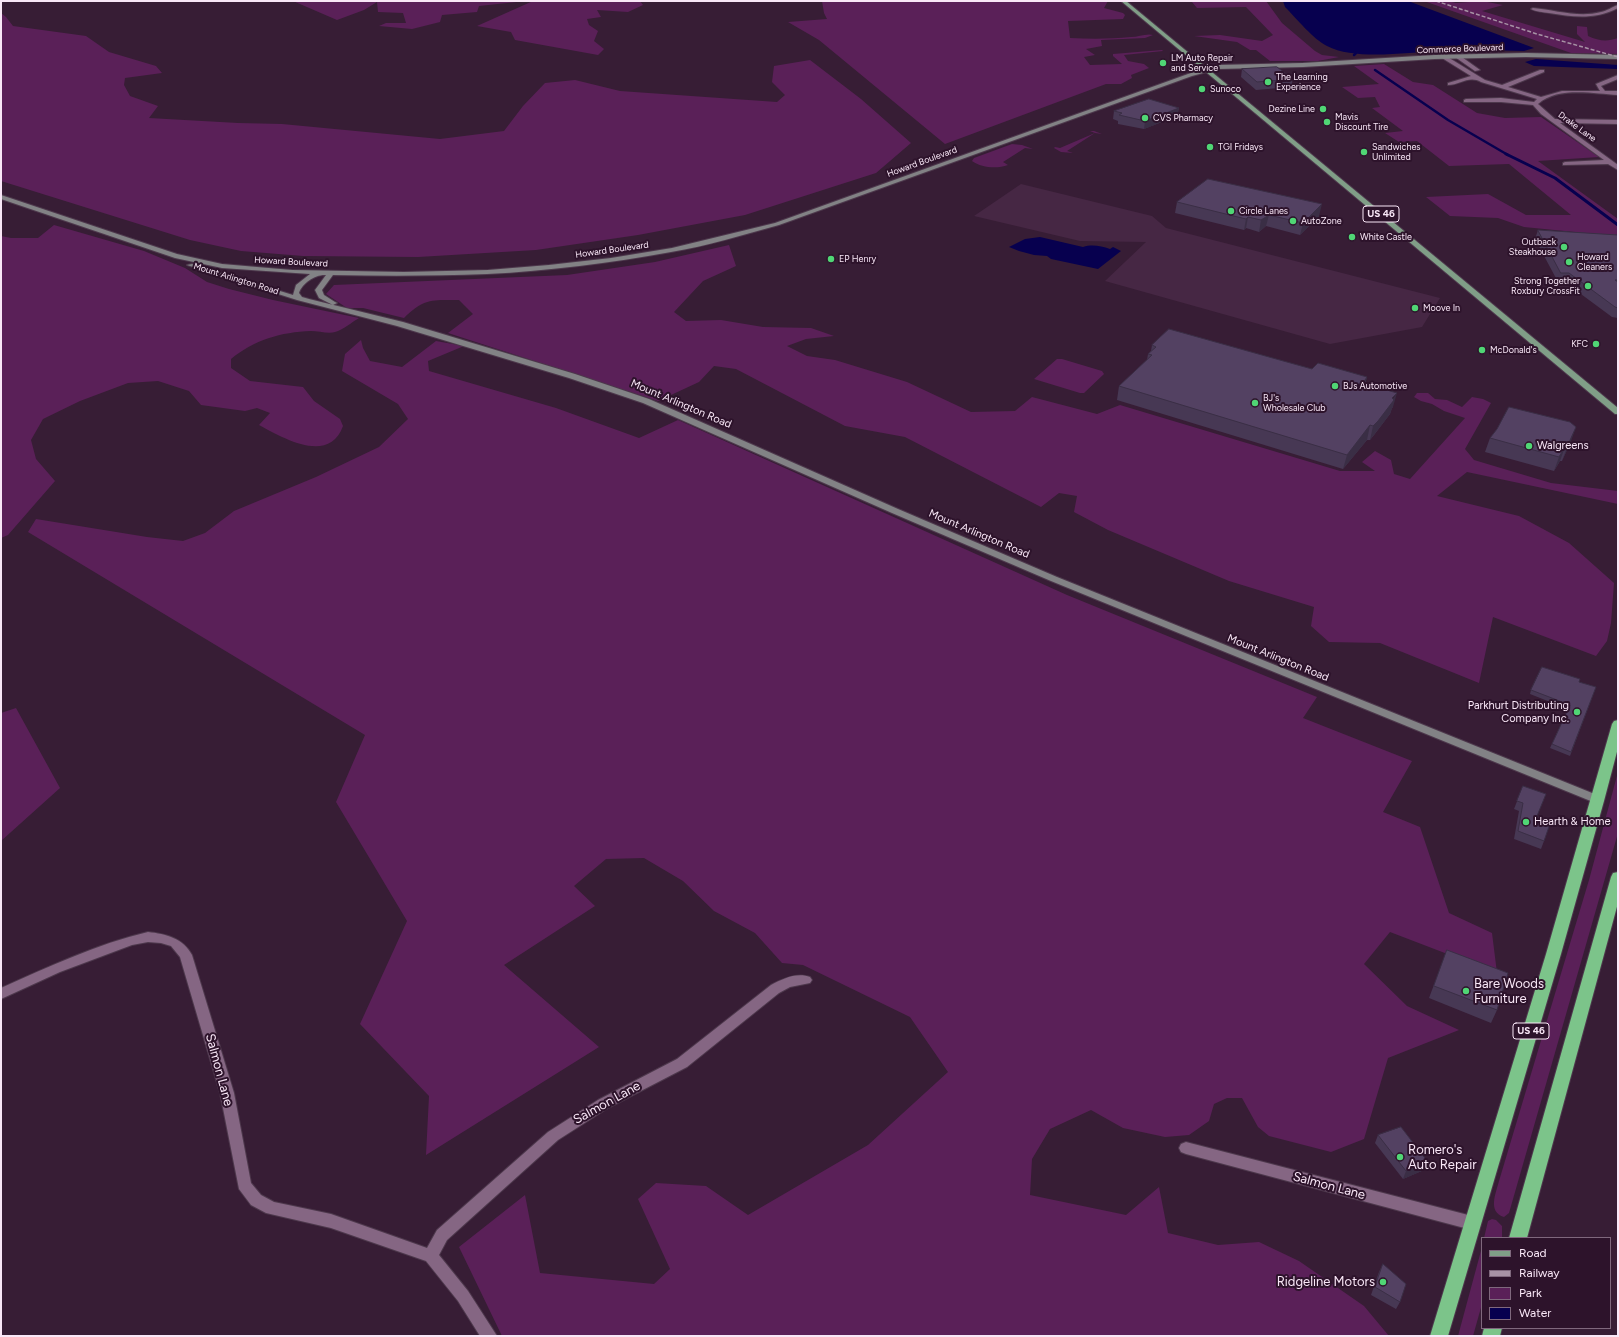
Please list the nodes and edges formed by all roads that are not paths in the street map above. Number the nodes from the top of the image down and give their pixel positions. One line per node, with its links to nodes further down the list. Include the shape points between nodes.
1 (1123, 1): 7 (main road, US 46)
2 (1618, 6): 3 (street, via 1593,15)
3 (1533, 9)
4 (1458, 56): 5 (main road, Commerce Boulevard); 6 (main road, Commerce Boulevard); 10 (street)
5 (1444, 57): 7 (main road, Commerce Boulevard); 9 (street)
6 (1618, 57)
7 (1208, 71): 27 (main road, Howard Boulevard, via 1190,75 777,224 721,239 638,256 549,267 444,273); 30 (main road, US 46)
8 (1542, 71): 13 (street)
9 (1476, 77): 10 (street); 12 (street); 13 (street)
10 (1486, 77): 13 (street)
11 (1618, 77): 14 (street, via 1598,85)
12 (1450, 84)
13 (1505, 86): 16 (street)
14 (1604, 93): 15 (street); 16 (street, via 1566,92)
15 (1618, 93)
16 (1543, 97): 18 (street)
17 (1466, 101): 18 (street, via 1501,100)
18 (1535, 104): 19 (street, Drake Lane, via 1536,108)
19 (1554, 121): 20 (street); 21 (street, Drake Lane)
20 (1618, 122)
21 (1609, 162): 22 (street); 23 (street, Drake Lane)
22 (1565, 164)
23 (1617, 167)
24 (1, 196): 25 (main road, Howard Boulevard)
25 (175, 256): 26 (main road, Howard Boulevard, via 222,266); 28 (main road, Mount Arlington Road, via 206,271)
26 (317, 273): 27 (main road, Howard Boulevard); 28 (main road, Mount Arlington Road, via 298,286 296,293)
27 (330, 274): 29 (main road, Mount Arlington Road, via 319,288 319,294)
28 (299, 298): 29 (main road, Mount Arlington Road)
29 (343, 309): 32 (main road, Mount Arlington Road, via 572,376 646,401 1054,579)
30 (1618, 412)
31 (1618, 724): 32 (highway, US 46)
32 (1598, 800): 37 (highway, US 46, via 1535,1019)
33 (1618, 877): 38 (highway)
34 (806, 980): 39 (street, Salmon Lane, via 788,982 775,989 682,1063 603,1104 553,1136 442,1235)
35 (1, 994): 39 (street, Salmon Lane, via 56,969 130,941 148,937 162,938 174,943 186,956 227,1093 244,1185 256,1200 271,1208 331,1221)
36 (1186, 1148): 37 (street, Salmon Lane)
37 (1472, 1223): 41 (highway, US 46)
38 (1518, 1237)
39 (431, 1256): 40 (street, via 463,1296)
40 (489, 1336)
41 (1439, 1336)

